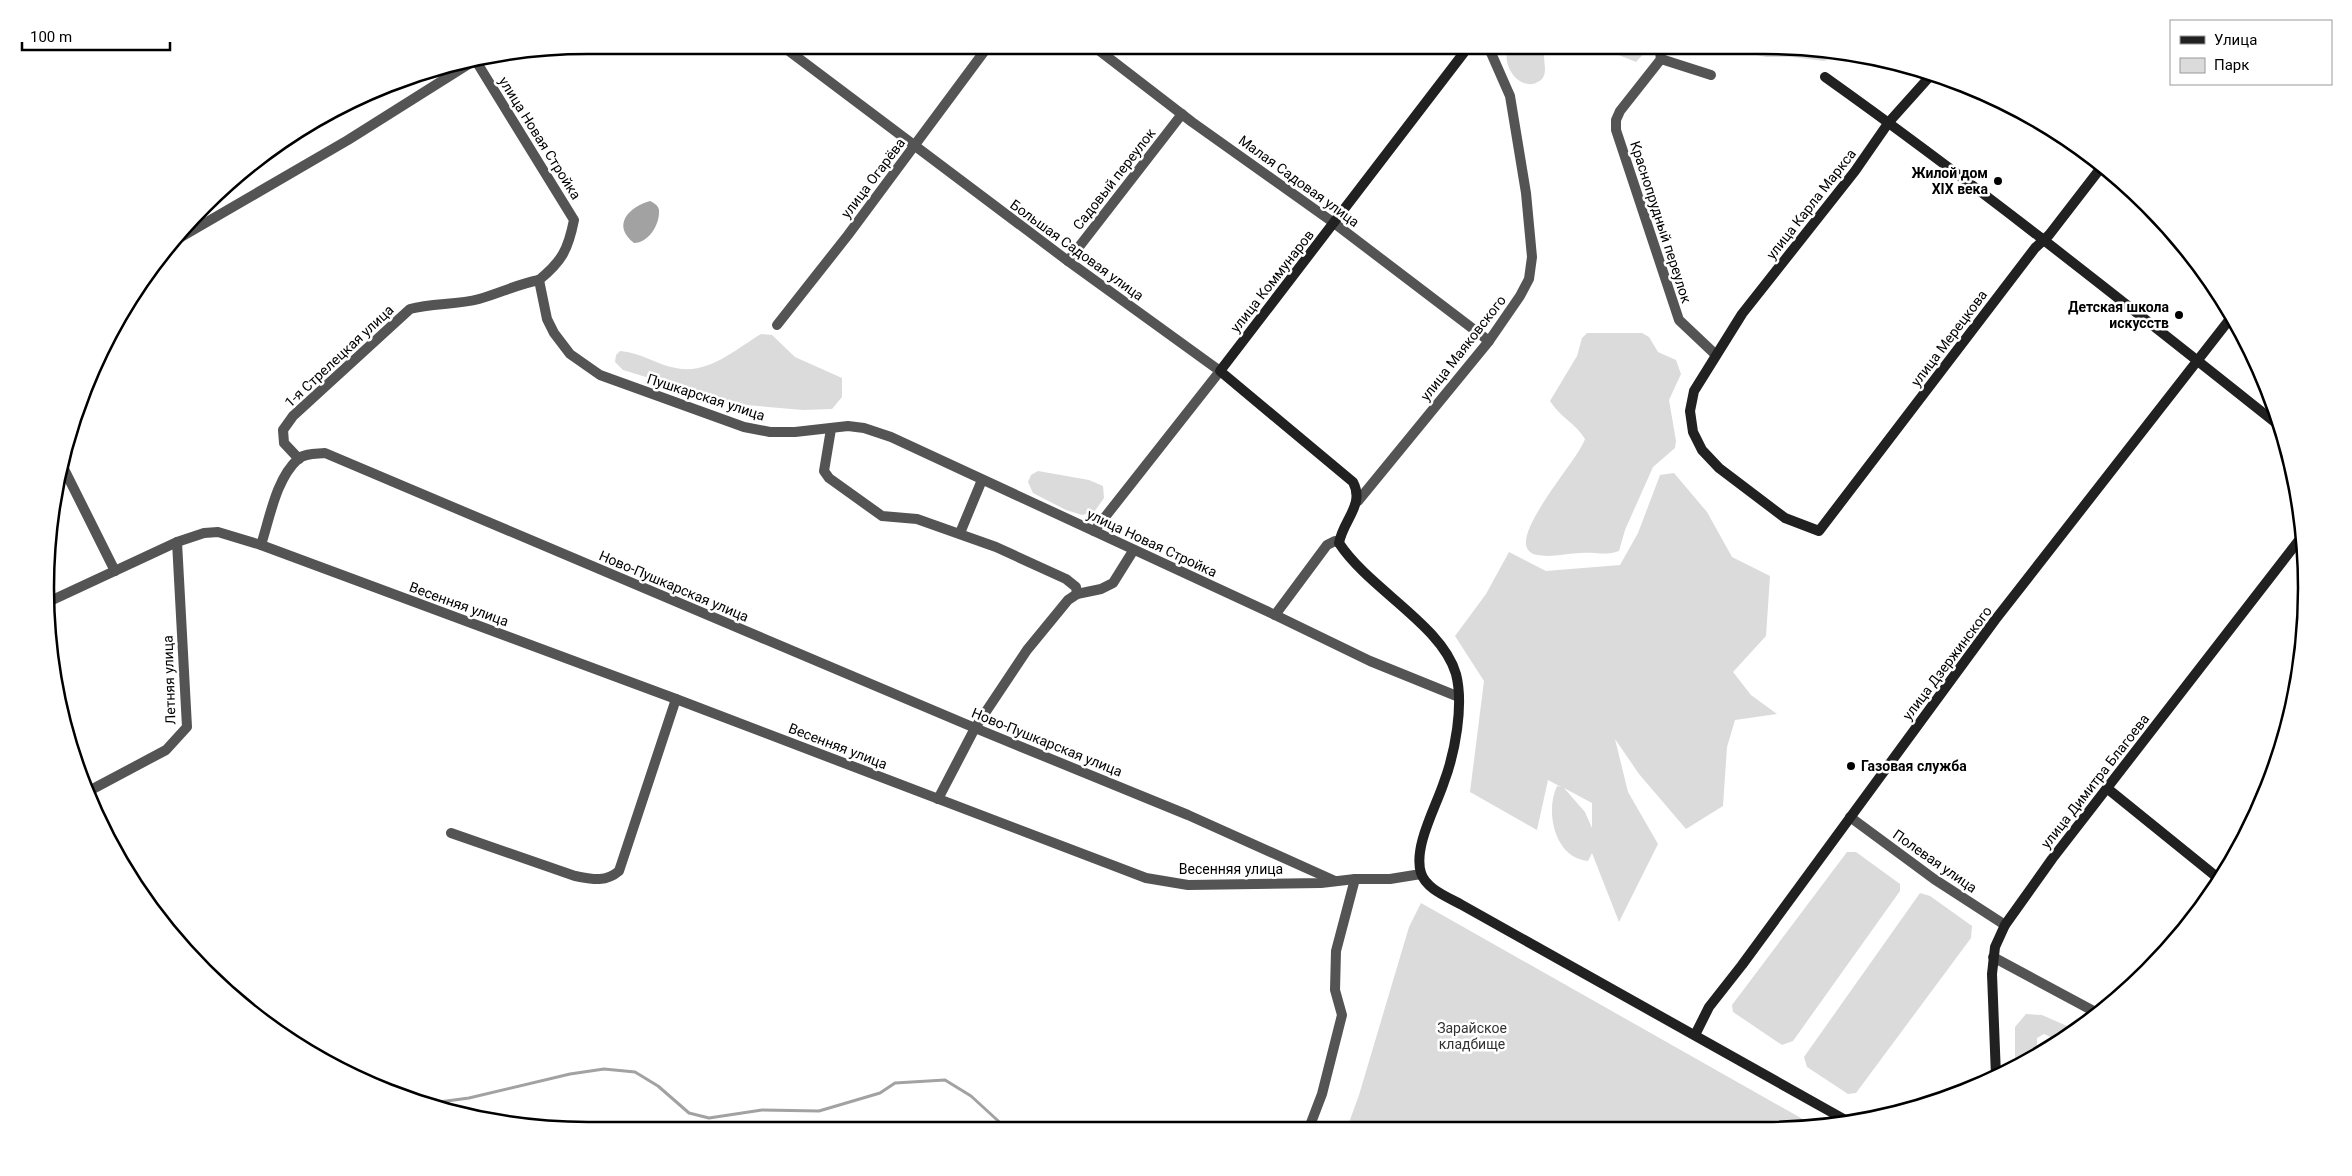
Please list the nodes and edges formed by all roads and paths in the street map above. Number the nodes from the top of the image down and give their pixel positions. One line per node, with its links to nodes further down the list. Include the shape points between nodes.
1 (793, 54): 15 (street, Большая Садовая улица)
2 (982, 54): 15 (street, улица Огарёва)
3 (1103, 54): 13 (street, Малая Садовая улица)
4 (1464, 54): 17 (street, улица Коммунаров)
5 (1492, 54): 24 (street, улица Маяковского, via 1510,96 1526,193 1532,257 1529,279)
6 (1660, 54): 7 (street)
7 (1661, 59): 10 (street); 25 (street, Краснопрудный переулок, via 1620,111 1616,130 1679,320)
8 (484, 64): 21 (street, улица Новая Стройка, via 574,220 562,258)
9 (462, 69): 18 (street)
10 (1711, 74)
11 (1825, 77): 14 (street)
12 (1927, 79): 14 (street, улица Карла Маркса)
13 (1182, 114): 17 (street, Малая Садовая улица); 20 (street, Садовый переулок)
14 (1889, 122): 19 (street); 25 (street, улица Карла Маркса, via 1855,171 1742,314)
15 (914, 146): 20 (street, Большая Садовая улица); 23 (street, улица Огарёва, via 848,236)
16 (2098, 171): 19 (street, улица Мерецкова)
17 (1334, 223): 24 (street, Малая Садовая улица); 27 (street, улица Коммунаров)
18 (190, 232)
19 (2044, 240): 25 (street, улица Мерецкова, via 1819,530 1785,518 1719,468 1702,450 1693,432 1690,411 1694,391); 26 (street)
20 (1068, 261): 27 (street, Большая Садовая улица)
21 (539, 280): 29 (street, Пушкарская улица, via 546,319 554,333 570,354 600,375 744,427 770,432); 30 (street, 1-я Стрелецкая улица, via 478,299 410,309 292,416 282,430 284,443)
22 (2228, 322): 26 (street, улица Дзержинского)
23 (776, 325)
24 (1489, 341): 33 (street, улица Маяковского)
25 (1716, 355)
26 (2198, 361): 28 (street); 51 (street, улица Дзержинского, via 1995,620)
27 (1220, 371): 33 (street, Большая Садовая улица, via 1353,482 1358,491); 34 (street, улица Коммунаров)
28 (2271, 419)
29 (831, 429): 32 (street, улица Новая Стройка, via 848,426 873,431); 35 (street, via 824,471 829,478 882,516 917,518)
30 (299, 459): 38 (street, via 283,479); 47 (street, Ново-Пушкарская улица, via 308,454 325,453)
31 (66, 474): 41 (street)
32 (982, 480): 34 (street, улица Новая Стройка); 35 (street)
33 (1358, 501): 37 (street, via 1341,532)
34 (1094, 531): 40 (street, улица Новая Стройка)
35 (960, 534): 42 (street, via 1066,579 1076,587)
36 (177, 542): 38 (street, via 218,532); 41 (street); 48 (street, Летняя улица, via 187,728 166,750)
37 (1339, 543): 44 (street, via 1335,541 1327,545); 45 (street, via 1360,570 1441,644 1455,671)
38 (261, 544): 46 (street, Весенняя улица)
39 (2296, 544): 49 (street, улица Димитра Благоева)
40 (1133, 551): 42 (street, via 1114,583); 44 (street, улица Новая Стройка)
41 (115, 571): 43 (street)
42 (1078, 594): 47 (street, via 1068,600 1027,650)
43 (54, 599)
44 (1275, 615): 45 (street, улица Новая Стройка, via 1370,661)
45 (1459, 697): 53 (street, via 1451,760 1421,848)
46 (676, 699): 50 (street, Весенняя улица); 52 (street, via 619,871 612,877 595,880 575,876)
47 (975, 728): 50 (street); 56 (street, Ново-Пушкарская улица, via 1188,815)
48 (93, 789)
49 (2108, 790): 54 (street); 57 (street, улица Димитра Благоева, via 2052,859)
50 (938, 799): 56 (street, Весенняя улица, via 1146,878 1188,885)
51 (1850, 818): 57 (street, Полевая улица); 60 (street, улица Дзержинского, via 1709,1007)
52 (451, 832)
53 (1421, 874): 55 (street, Весенняя улица, via 1390,880); 60 (street, via 1436,890)
54 (2214, 875)
55 (1355, 879): 56 (street, Весенняя улица); 63 (street, via 1336,951 1335,990 1342,1015 1322,1094)
56 (1335, 881)
57 (2005, 925): 58 (street, улица Димитра Благоева)
58 (1993, 957): 59 (street); 61 (street, улица Димитра Благоева)
59 (2091, 1010)
60 (1695, 1034): 62 (street)
61 (1996, 1069)
62 (1840, 1117)
63 (1311, 1122)

